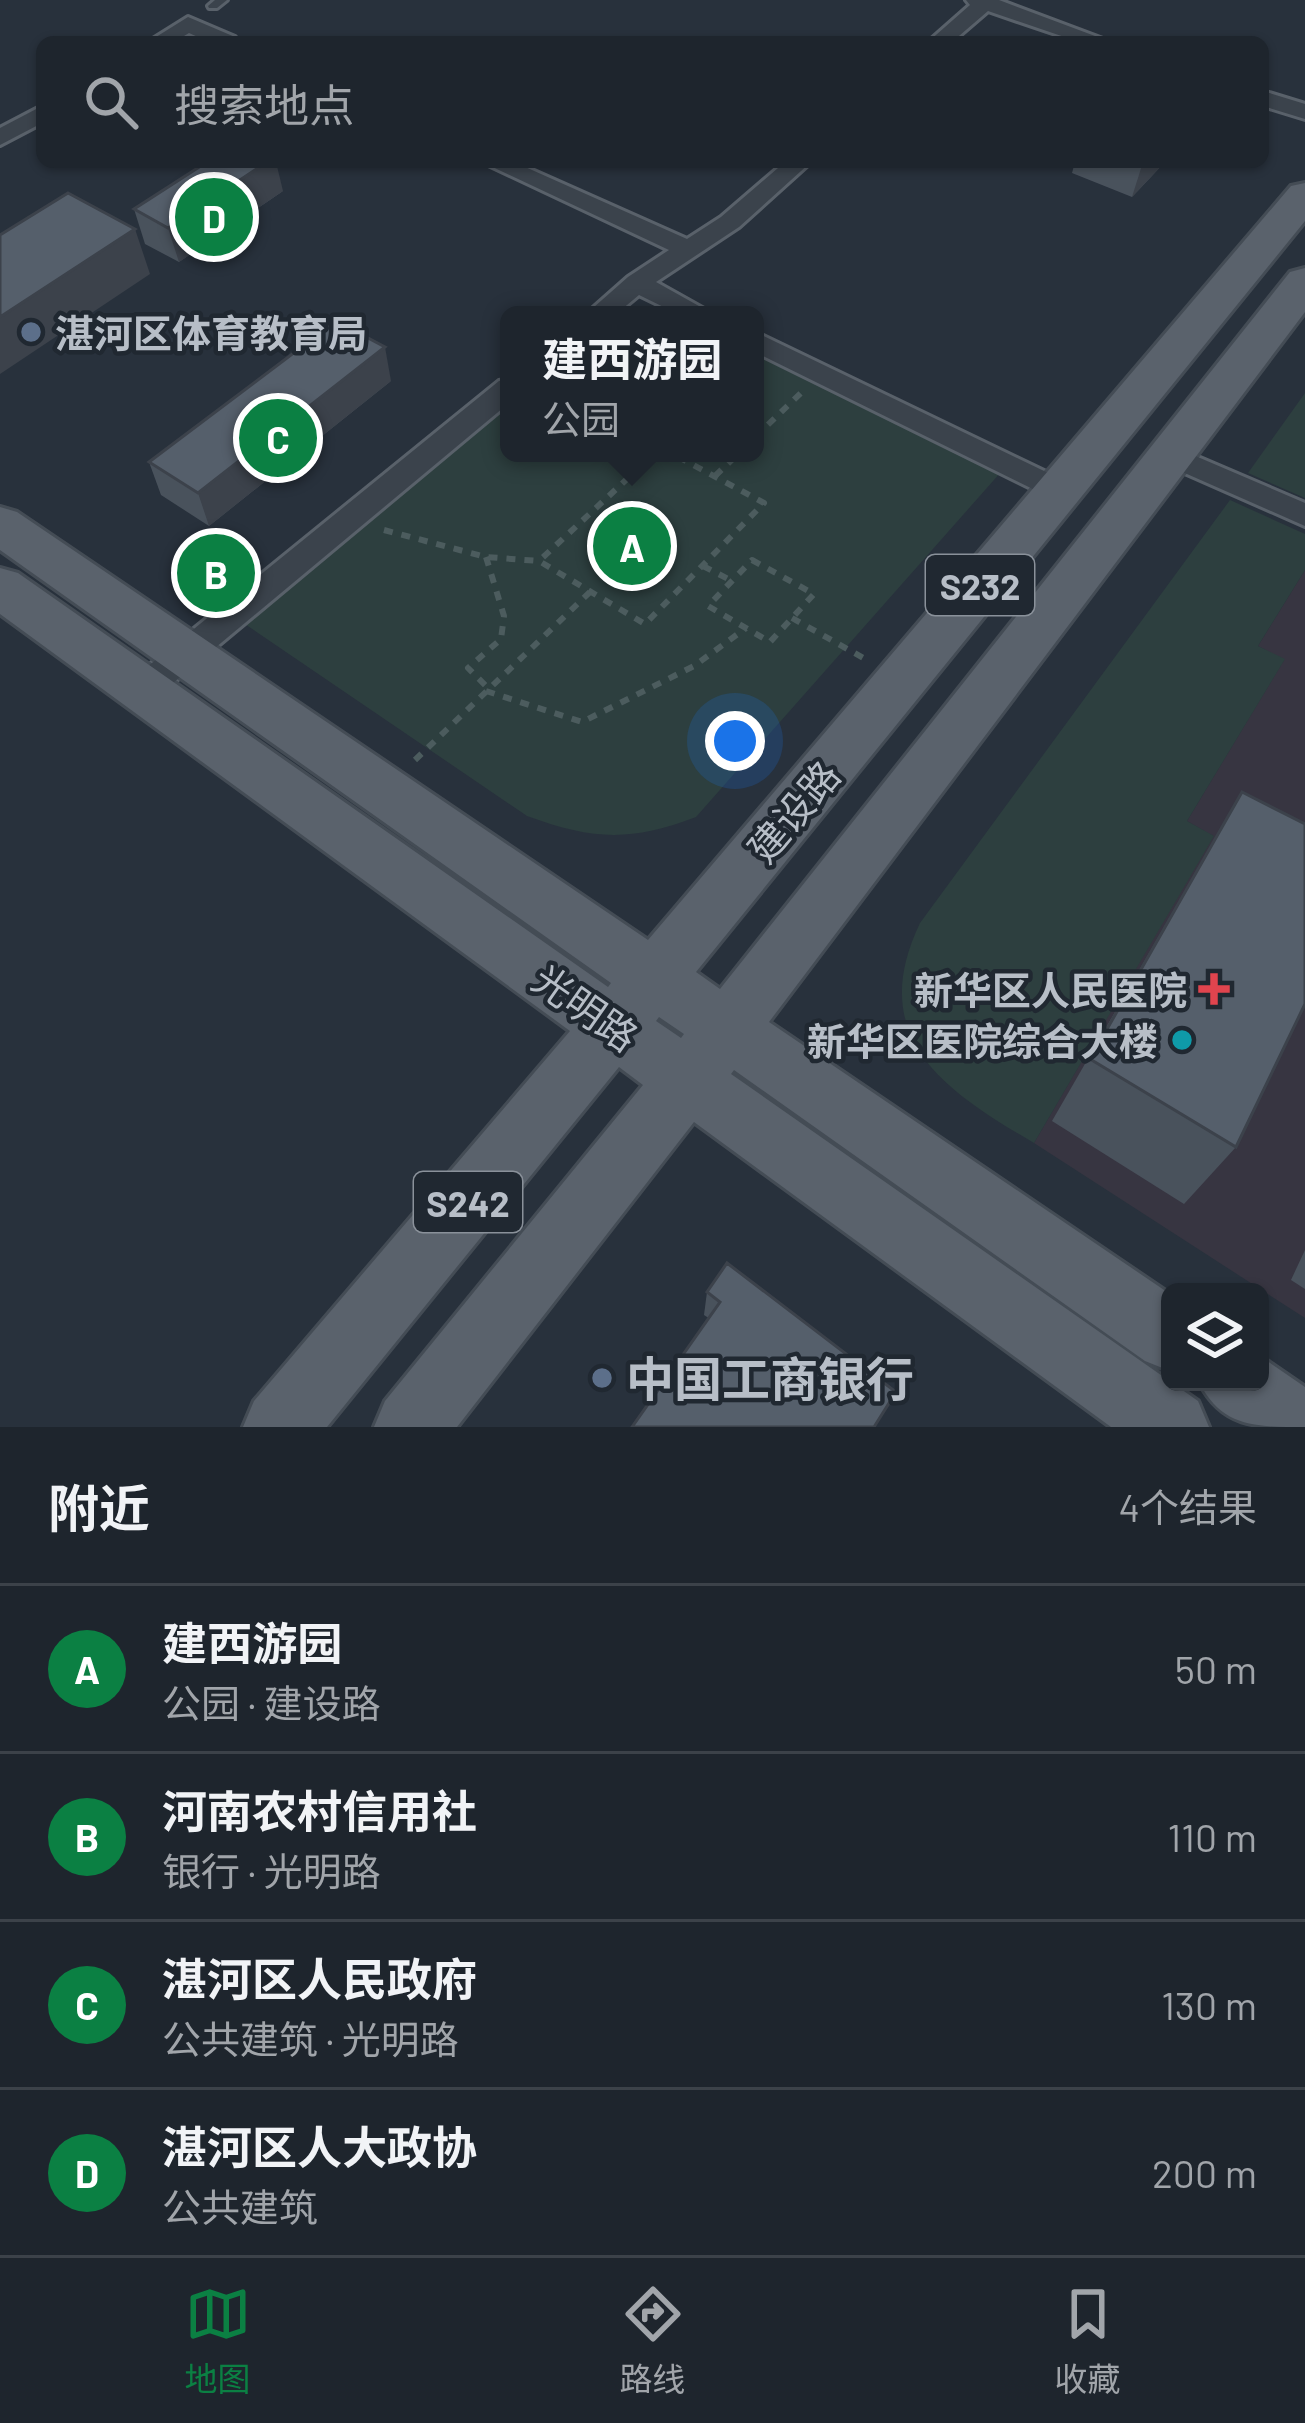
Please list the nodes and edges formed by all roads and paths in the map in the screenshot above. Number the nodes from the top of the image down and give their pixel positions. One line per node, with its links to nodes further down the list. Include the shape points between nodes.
1 (980, 5): 4 (street); 5 (street)
2 (169, 36): 3 (street, via 188,24)
3 (214, 36)
4 (946, 36)
5 (1081, 36)
6 (1269, 100): 7 (street)
7 (1305, 112)
8 (36, 117): 9 (street)
9 (0, 138)
10 (507, 168): 13 (street)
11 (793, 168): 13 (street)
12 (1305, 195): 27 (main road, 建设路 / S232)
13 (688, 249): 15 (street)
14 (1305, 282): 22 (main road, 建设路 / S232)
15 (637, 283): 16 (street); 17 (street)
16 (609, 306)
17 (684, 306)
18 (764, 346): 19 (street)
19 (821, 374): 21 (path); 27 (street)
20 (500, 395): 29 (street)
21 (764, 428)
22 (1172, 456): 28 (street); 45 (main road, 建设路 / S232)
23 (645, 462): 32 (path)
24 (688, 462): 26 (path)
25 (730, 462): 26 (path)
26 (715, 476): 33 (path, via 764,503)
27 (1059, 490): 40 (main road, 建设路 / S232)
28 (1305, 515)
29 (354, 517): 31 (path); 39 (street)
30 (0, 524): 39 (main road, 光明路)
31 (486, 557): 32 (path); 41 (path, via 504,616 501,639 468,668)
32 (538, 561): 36 (path)
33 (703, 565): 34 (path); 36 (path, via 645,624)
34 (732, 581): 37 (path, via 752,560 814,594); 38 (path, via 708,606)
35 (0, 587): 39 (main road, 光明路)
36 (590, 592): 41 (path)
37 (792, 618): 38 (path, via 770,642); 40 (path)
38 (746, 628): 41 (path, via 694,666 583,722)
39 (164, 672): 42 (main road, 光明路); 44 (main road, 光明路)
40 (902, 680): 43 (main road, 建设路 / S232)
41 (488, 690): 42 (path)
42 (384, 790): 43 (main road, 光明路)
43 (656, 976): 44 (main road, 建设路 / S242); 45 (main road, 光明路)
44 (614, 1027): 45 (main road, 光明路); 48 (main road, 建设路 / S242)
45 (708, 1053): 46 (main road, 光明路); 49 (main road, 建设路 / S242); 50 (main road, 光明路)
46 (1161, 1330)
47 (1248, 1391): 51 (main road)
48 (280, 1427)
49 (411, 1427)
50 (1172, 1427)
51 (1300, 1427)

